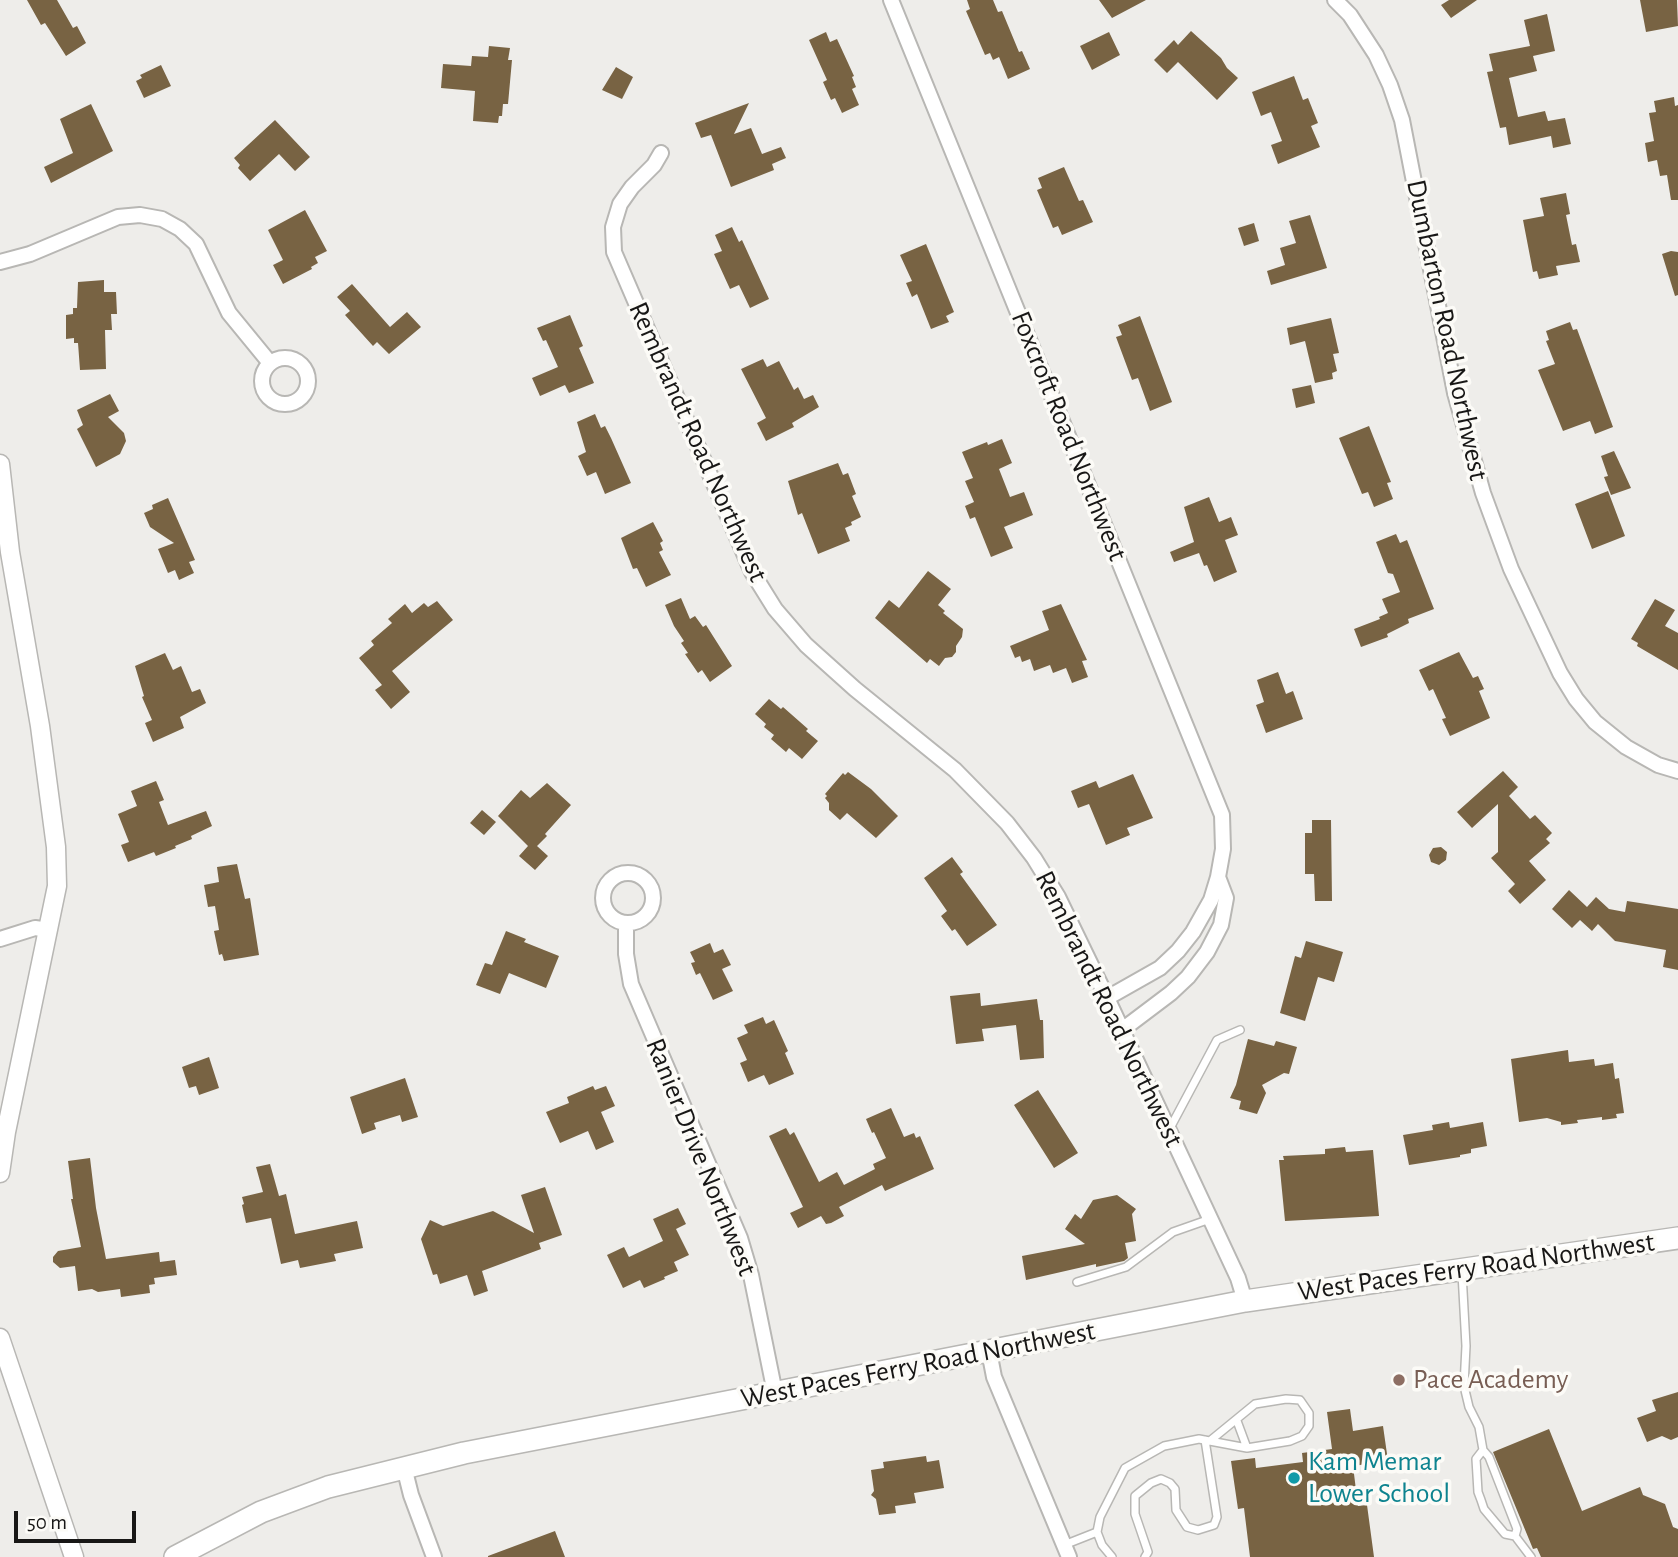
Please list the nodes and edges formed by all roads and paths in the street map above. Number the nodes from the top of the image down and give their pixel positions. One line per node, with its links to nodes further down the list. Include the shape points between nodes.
1 (891, 0): 8 (street, Foxcroft Road Northwest, via 1222,815)
2 (1335, 0): 7 (street, Dumbarton Road Northwest, via 1376,55 1402,120 1458,405 1511,569 1560,673 1595,722 1626,747)
3 (662, 153): 12 (street, Rembrandt Road Northwest, via 620,204 613,227 614,252 752,572 775,609 806,645 955,770 1007,823 1058,897)
4 (0, 262): 5 (street, via 118,217 162,219 196,244 229,313)
5 (270, 363)
6 (0, 464): 10 (street, via 57,846 57,886)
7 (1678, 771)
8 (1218, 877): 12 (street, Foxcroft Road Northwest, via 1193,932 1178,951 1160,968); 13 (street, Foxcroft Road Northwest, via 1226,898 1221,925 1207,952 1180,985)
9 (626, 923): 24 (street, Ranier Drive Northwest, via 631,984 740,1238)
10 (49, 930): 11 (street, via 35,928); 16 (street)
11 (0, 939)
12 (1107, 998): 13 (street, Rembrandt Road Northwest)
13 (1122, 1030): 15 (street, Rembrandt Road Northwest)
14 (1240, 1030): 15 (lane, via 1217,1040)
15 (1169, 1130): 17 (street, Rembrandt Road Northwest)
16 (0, 1173)
17 (1211, 1219): 20 (lane, via 1173,1232 1126,1267); 21 (street, Rembrandt Road Northwest)
18 (1678, 1238): 19 (main road, West Paces Ferry Road Northwest)
19 (1461, 1270): 21 (main road, West Paces Ferry Road Northwest); 28 (lane, via 1464,1386)
20 (1077, 1282)
21 (1245, 1301): 23 (main road, West Paces Ferry Road Northwest)
22 (0, 1338): 33 (street)
23 (989, 1351): 24 (main road, West Paces Ferry Road Northwest); 32 (street, via 994,1377)
24 (775, 1393): 29 (main road, West Paces Ferry Road Northwest)
25 (1237, 1421): 26 (lane); 27 (lane); 27 (lane, via 1255,1404 1286,1399 1300,1400 1310,1413 1302,1436)
26 (1208, 1440): 27 (lane); 30 (lane, via 1164,1446 1125,1468); 37 (lane, via 1217,1517 1214,1525 1198,1531 1187,1527 1176,1510 1175,1489 1161,1479 1151,1483 1135,1496)
27 (1247, 1448)
28 (1483, 1450): 31 (lane); 31 (lane, via 1476,1459 1481,1500 1505,1534)
29 (404, 1467): 34 (main road, West Paces Ferry Road Northwest, via 328,1487 261,1512); 35 (street)
30 (1097, 1532): 32 (lane); 36 (lane)
31 (1516, 1536): 38 (lane)
32 (1067, 1551)
33 (74, 1557)
34 (175, 1557)
35 (434, 1557)
36 (1112, 1557)
37 (1146, 1557)
38 (1531, 1557)

